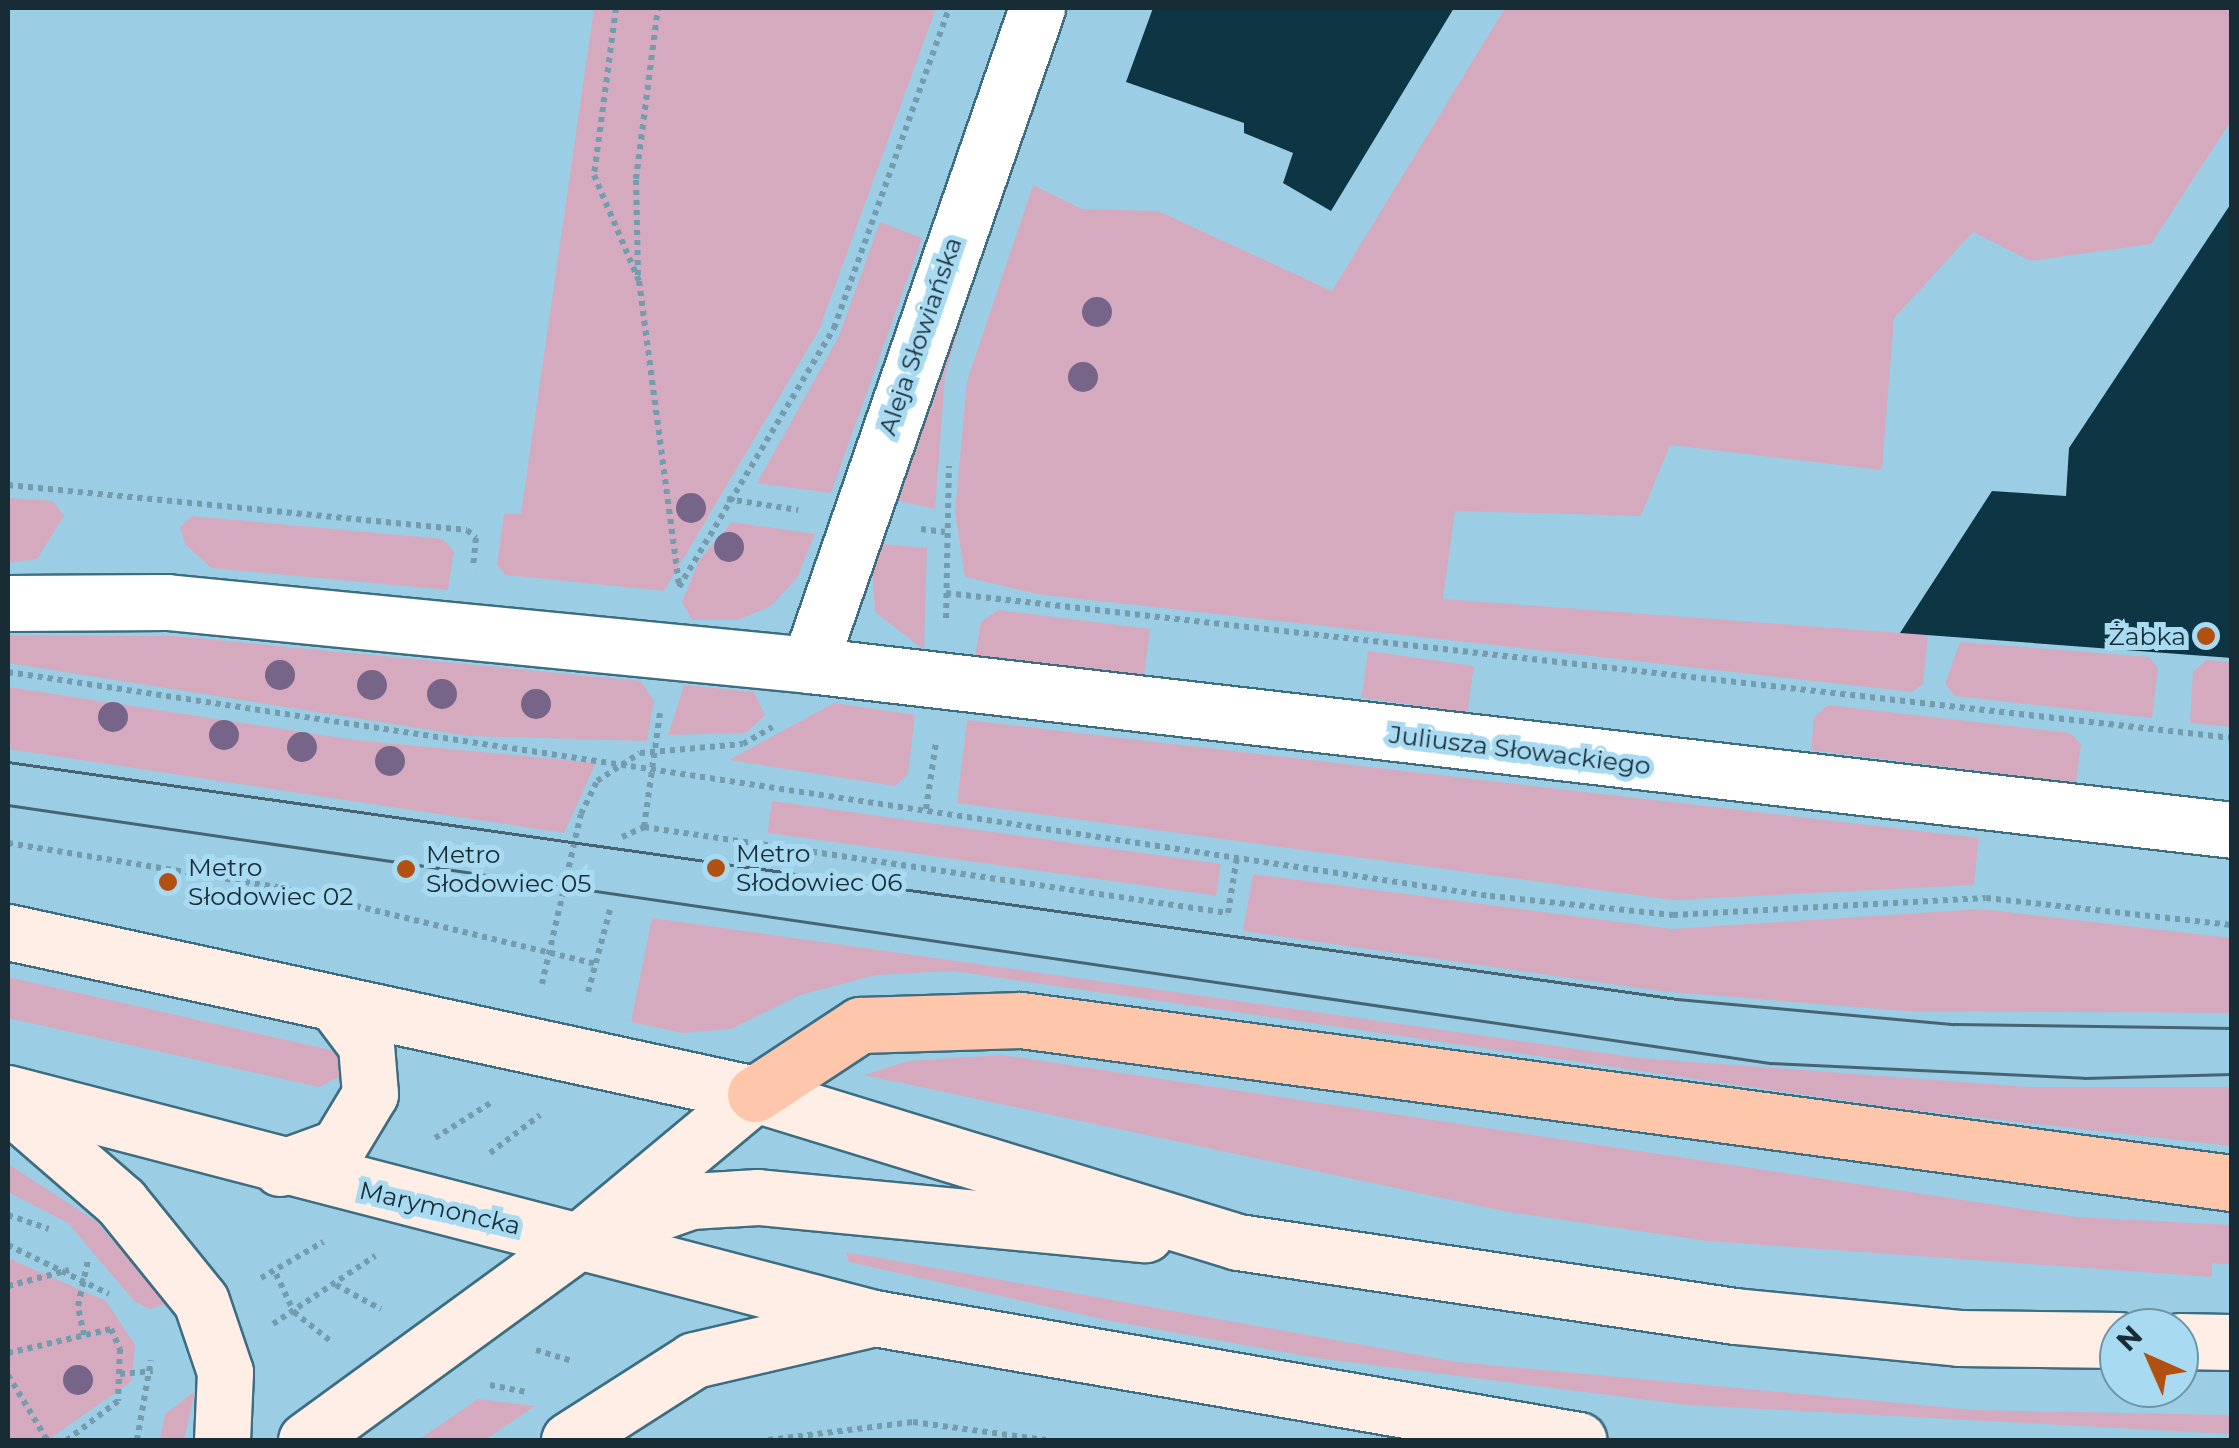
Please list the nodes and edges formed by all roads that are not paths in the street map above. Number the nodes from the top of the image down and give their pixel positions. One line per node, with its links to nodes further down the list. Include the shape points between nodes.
1 (1037, 8): 3 (street, Aleja Słowiańska)
2 (8, 603): 3 (street, via 167,602)
3 (809, 665): 4 (street, Juliusza Słowackiego)
4 (2232, 830)
5 (8, 932): 6 (main road)
6 (336, 1005): 8 (main road); 10 (main road, via 366,1045 370,1094 338,1147)
7 (8, 1094): 10 (main road, Marymoncka)
8 (755, 1094): 11 (highway, via 860,1025 1021,1020); 12 (main road); 13 (main road)
9 (8, 1104): 18 (main road, via 121,1202 200,1301 224,1372)
10 (280, 1168): 12 (main road, Marymoncka)
11 (2232, 1183)
12 (580, 1240): 13 (main road, via 691,1201 758,1197); 14 (main road, Marymoncka); 19 (main road)
13 (1238, 1242): 15 (main road, via 1736,1316 1960,1338)
14 (874, 1318): 20 (main road, via 694,1360); 21 (main road)
15 (2099, 1340)
16 (2199, 1341): 17 (main road)
17 (2232, 1342)
18 (222, 1440)
19 (306, 1440)
20 (570, 1440)
21 (1579, 1440)

